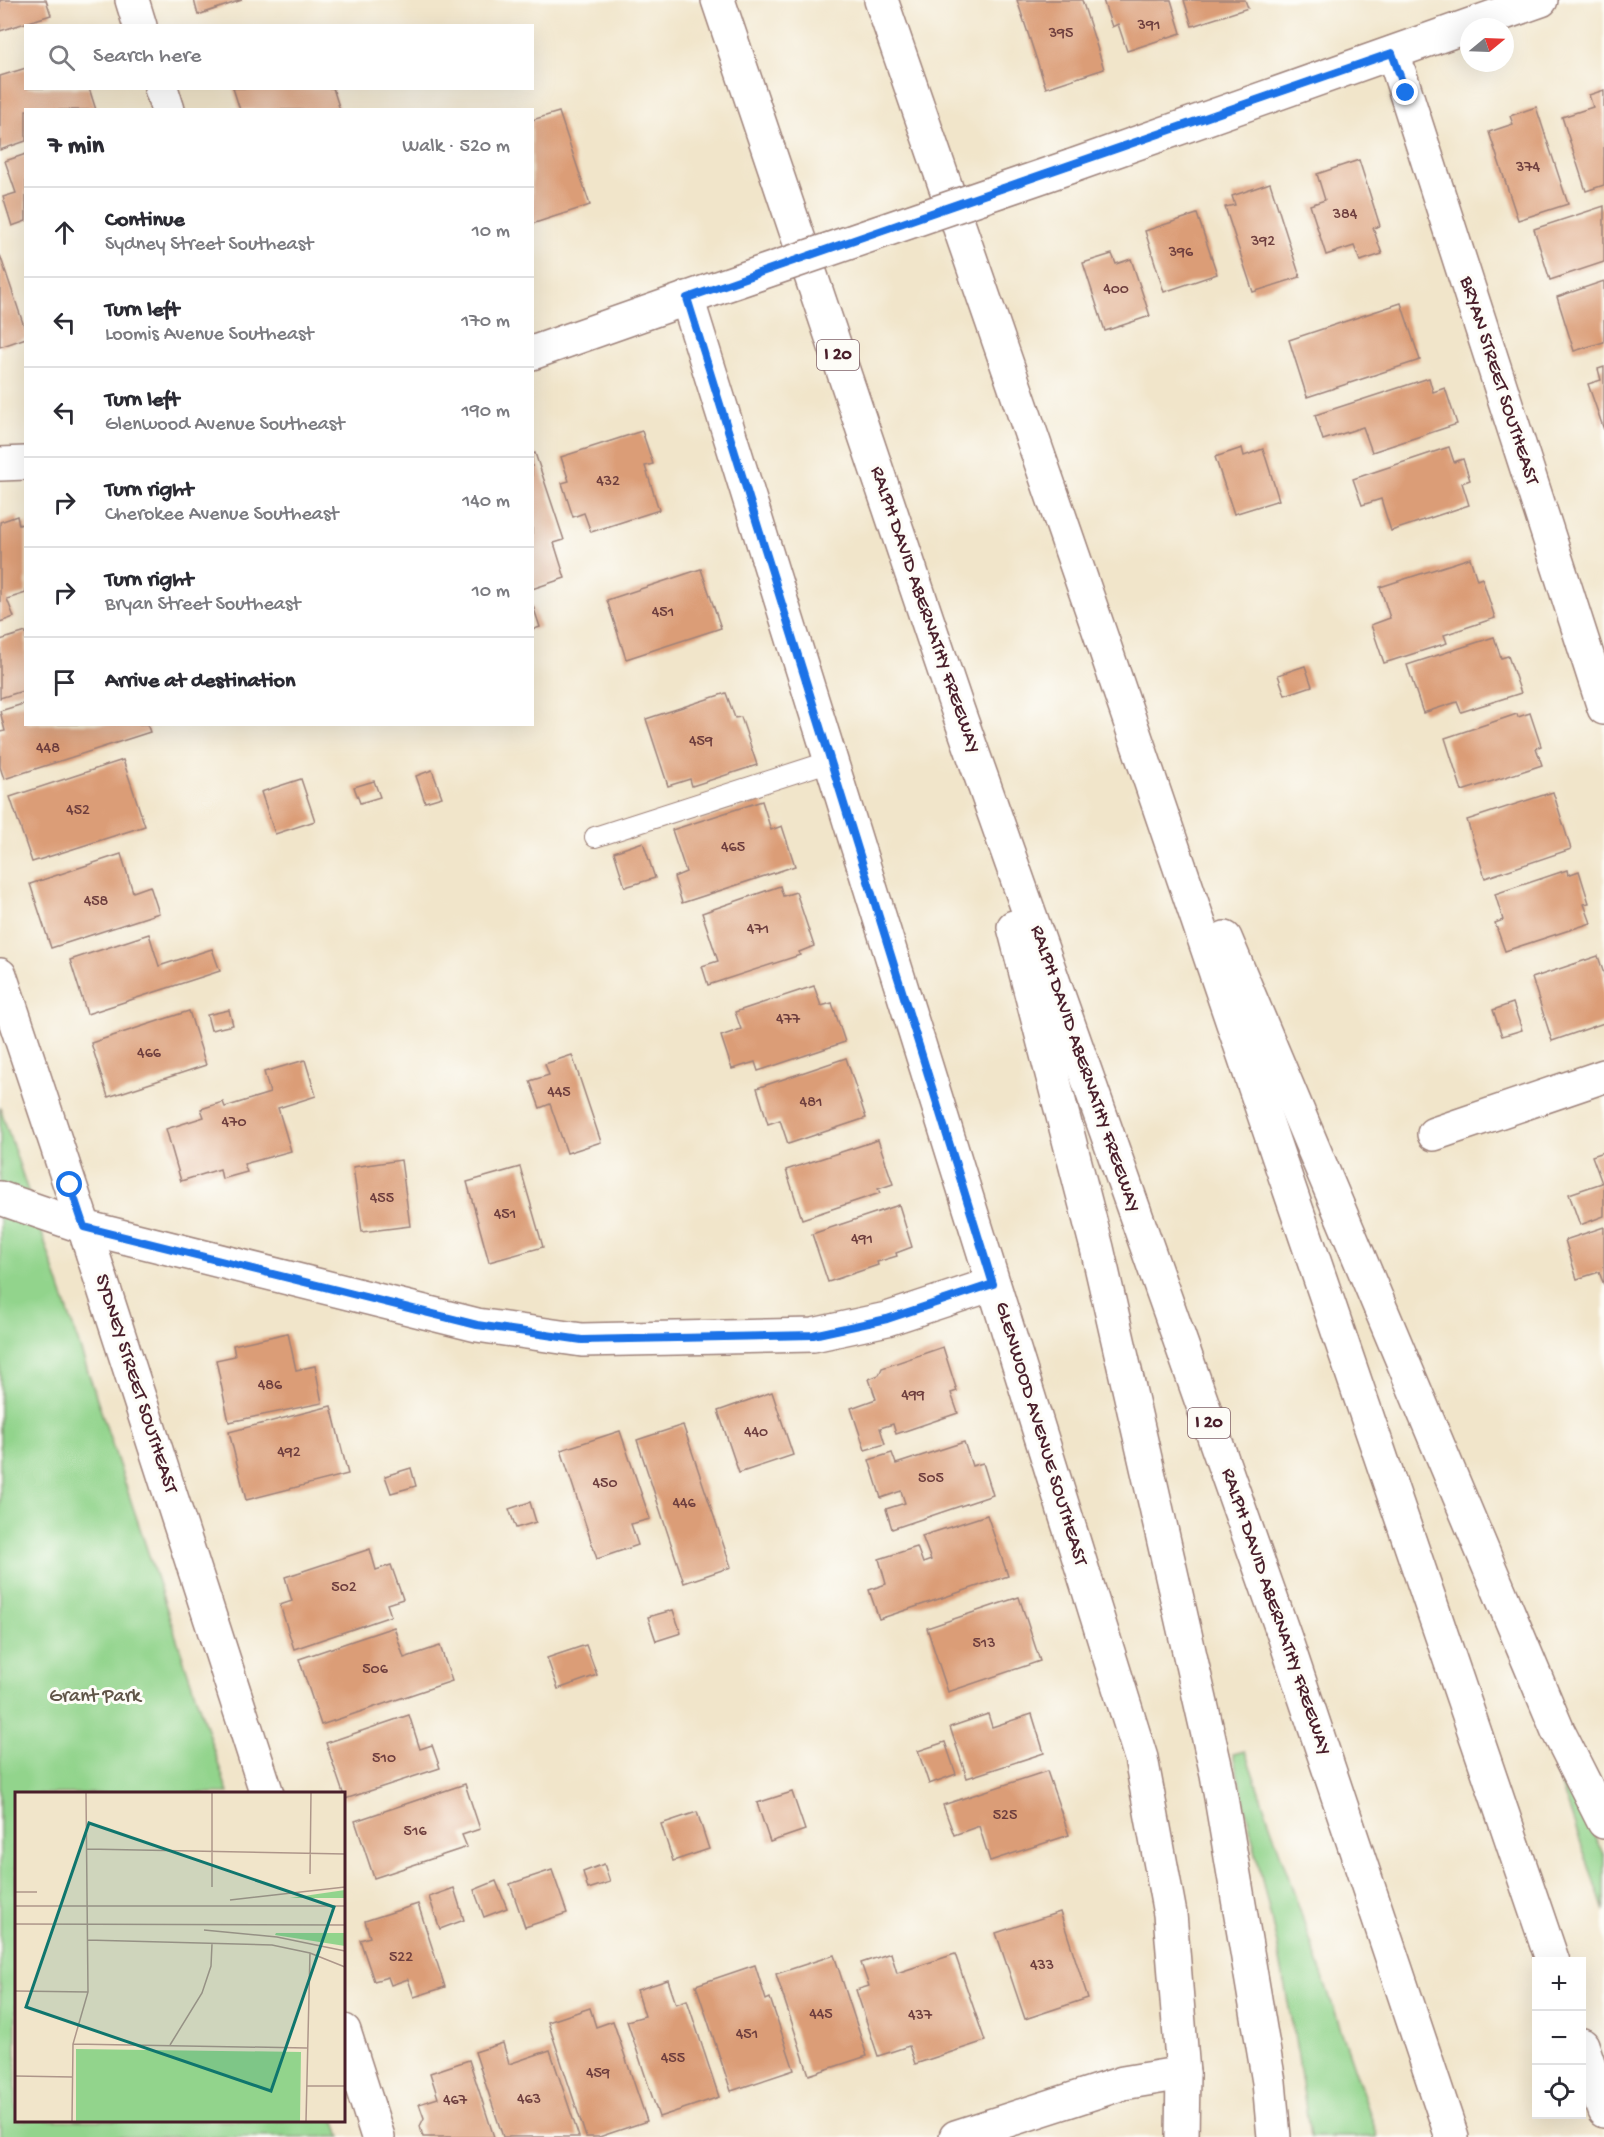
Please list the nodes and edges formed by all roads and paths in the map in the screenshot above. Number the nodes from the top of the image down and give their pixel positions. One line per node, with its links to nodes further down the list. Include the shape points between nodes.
1 (132, 0): 5 (main road)
2 (718, 0): 15 (main road, RALPH DAVID ABERNATHY FREEWAY / I 20)
3 (881, 0): 13 (main road)
4 (1541, 0): 6 (main road)
5 (139, 24)
6 (1392, 53): 9 (main road, bridge); 14 (main road, BRYAN STREET SOUTHEAST)
7 (162, 90): 8 (main road)
8 (167, 108)
9 (699, 294): 10 (main road); 16 (main road, GLENWOOD AVENUE SOUTHEAST)
10 (534, 352)
11 (24, 463): 12 (main road)
12 (0, 464)
13 (1104, 645): 25 (main road, via 1558,1731); 26 (main road)
14 (1604, 708)
15 (958, 711): 34 (main road, via 1097,1248 1217,1774 1269,2082); 35 (main road, RALPH DAVID ABERNATHY FREEWAY / I 20, via 1285,1638)
16 (831, 761): 17 (lane); 23 (main road, GLENWOOD AVENUE SOUTHEAST)
17 (595, 837)
18 (0, 975): 22 (main road, SYDNEY STREET SOUTHEAST)
19 (1604, 1076): 20 (main road)
20 (1434, 1134)
21 (0, 1198): 22 (main road)
22 (84, 1227): 23 (main road, via 477,1325 582,1340 813,1335 887,1319); 24 (main road, SYDNEY STREET SOUTHEAST)
23 (993, 1284): 29 (main road, GLENWOOD AVENUE SOUTHEAST, via 1141,1758 1170,1914)
24 (266, 1792)
25 (1604, 1822)
26 (1551, 1957)
27 (345, 2034): 31 (main road)
28 (1586, 2059): 30 (main road)
29 (1183, 2073): 32 (main road, via 1123,2083); 33 (main road, GLENWOOD AVENUE SOUTHEAST)
30 (1604, 2111)
31 (378, 2137)
32 (956, 2137)
33 (1182, 2137)
34 (1274, 2137)
35 (1452, 2137)

